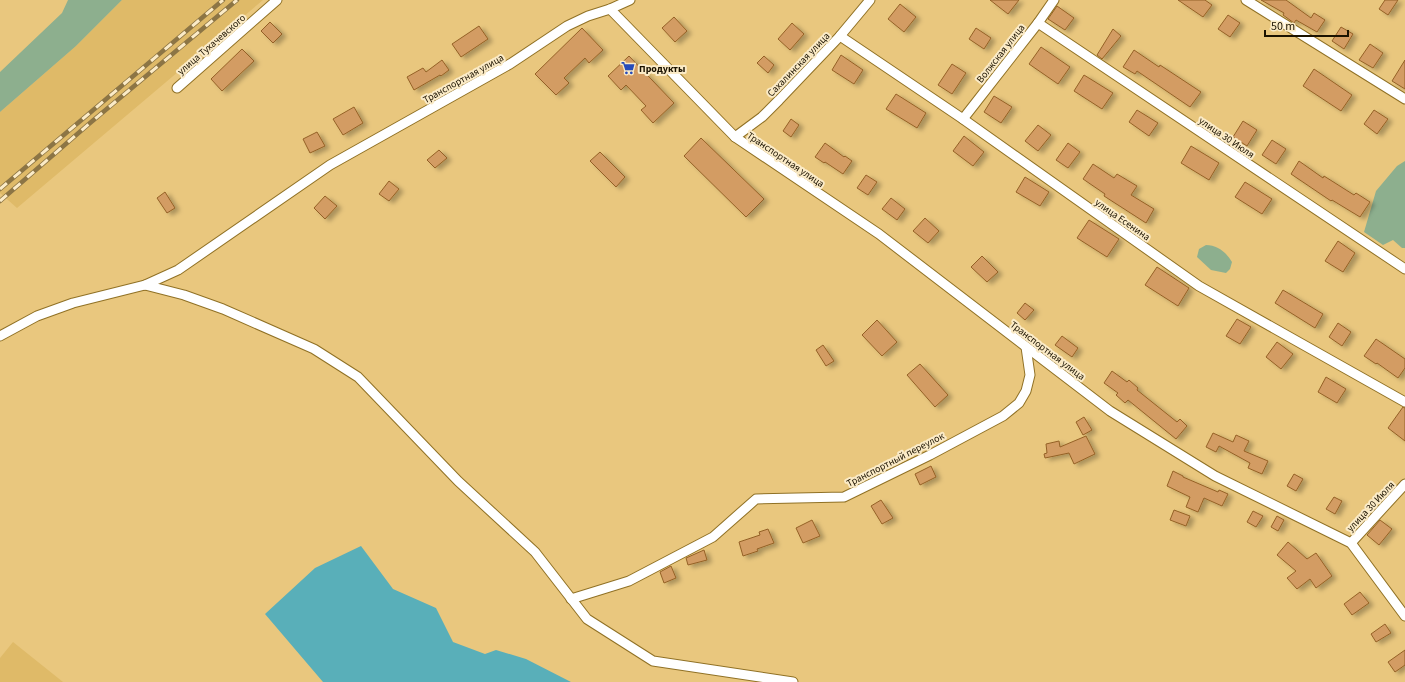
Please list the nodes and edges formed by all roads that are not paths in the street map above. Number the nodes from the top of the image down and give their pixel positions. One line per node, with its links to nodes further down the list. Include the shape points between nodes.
1 (277, 0): 9 (street, улица Тухачевского)
2 (630, 0): 6 (street)
3 (870, 0): 8 (street, Сахалинская улица)
4 (1054, 0): 7 (street, Волжская улица)
5 (1246, 0): 10 (street)
6 (609, 5): 12 (street, Транспортная улица); 14 (street, Транспортная улица, via 567,26 510,64 330,165 184,266)
7 (1038, 23): 11 (street, Волжская улица); 13 (street, улица 30 Июля)
8 (840, 36): 11 (street, улица Есенина); 12 (street, Сахалинская улица, via 762,117)
9 (177, 88)
10 (1405, 98)
11 (963, 119): 17 (street, улица Есенина, via 1199,286)
12 (735, 137): 16 (street, Транспортная улица, via 879,234)
13 (1405, 269)
14 (145, 285): 15 (street, Транспортная улица, via 73,303 37,316); 20 (street, via 223,309 314,349 358,377 458,481 535,552)
15 (0, 336)
16 (1026, 346): 19 (street, Транспортная улица, via 1110,411 1215,476); 20 (street, Транспортный переулок, via 1030,375 1026,391 1019,403 1003,416 844,497 756,499 713,537 629,580)
17 (1405, 402)
18 (1405, 484): 19 (street, улица 30 Июля)
19 (1351, 543): 21 (street, Транспортная улица)
20 (571, 599): 22 (street, via 587,619 653,661)
21 (1405, 616)
22 (792, 682)

